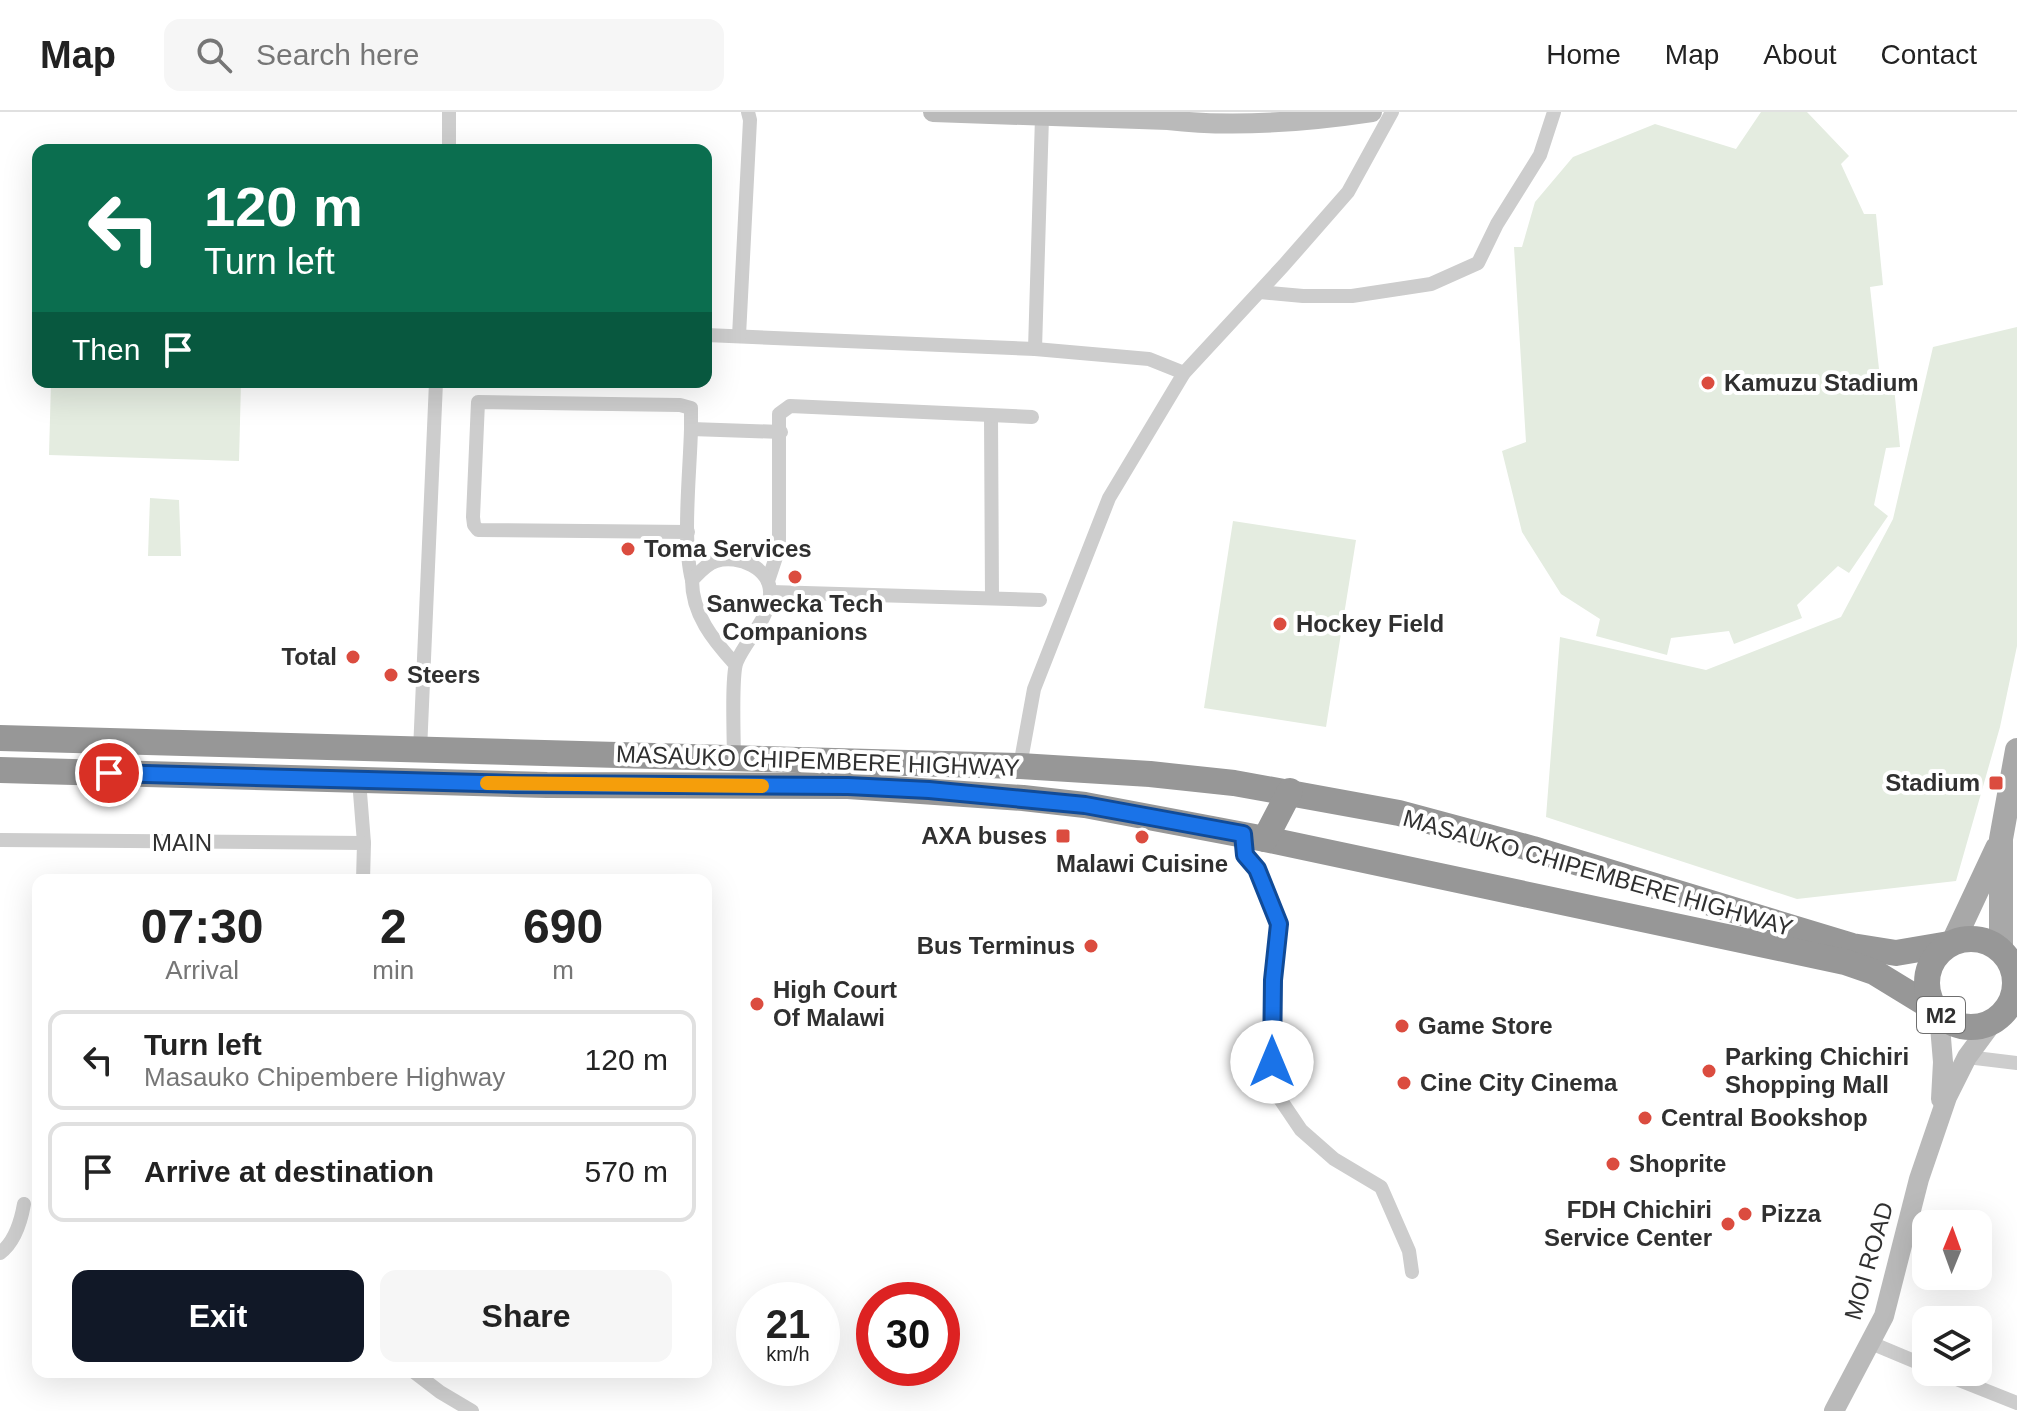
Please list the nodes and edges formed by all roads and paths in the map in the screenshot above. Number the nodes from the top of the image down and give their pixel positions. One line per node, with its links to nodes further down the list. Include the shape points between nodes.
1 (449, 112): 8 (street)
2 (748, 112): 11 (street)
3 (933, 112): 7 (main road)
4 (1372, 112): 7 (main road, via 1320,120 1204,124)
5 (1392, 112): 9 (street, via 1348,192)
6 (1554, 112): 9 (street, via 1540,155 1478,263 1431,284 1352,296)
7 (1042, 117): 12 (street)
8 (449, 144)
9 (1260, 292): 13 (street)
10 (712, 335): 11 (street)
11 (739, 336): 12 (street)
12 (1035, 349): 13 (street, via 1149,359)
13 (1184, 373): 29 (street, via 1109,498 1034,689)
14 (436, 388): 27 (street)
15 (991, 416): 16 (street); 18 (street, via 790,406 779,414); 22 (street)
16 (1032, 417)
17 (691, 429): 18 (street); 19 (street); 19 (street, via 691,408 680,405 478,402 473,517 478,530)
18 (781, 432): 21 (street, via 779,548)
19 (688, 532): 20 (street)
20 (692, 580): 21 (street, via 717,560 744,561 756,567); 24 (street, via 697,612)
21 (769, 586): 22 (street); 24 (street, via 768,609)
22 (992, 598): 23 (street)
23 (1040, 600)
24 (735, 664): 28 (street)
25 (0, 738): 27 (highway, MASAUKO CHIPEMBERE HIGHWAY)
26 (2017, 750): 34 (main road)
27 (420, 751): 28 (highway, MASAUKO CHIPEMBERE HIGHWAY)
28 (734, 760): 29 (highway, MASAUKO CHIPEMBERE HIGHWAY)
29 (1020, 766): 32 (highway, MASAUKO CHIPEMBERE HIGHWAY, via 1150,774)
30 (0, 770): 31 (highway, MASAUKO CHIPEMBERE HIGHWAY / M2)
31 (359, 780): 33 (highway, MASAUKO CHIPEMBERE HIGHWAY / M2, via 929,790 1085,805); 36 (street)
32 (1290, 791): 33 (highway); 38 (highway, MASAUKO CHIPEMBERE HIGHWAY, via 1472,831 1852,946 1896,953)
33 (1254, 837): 40 (highway, MASAUKO CHIPEMBERE HIGHWAY / M2, via 1845,962 1874,972); 47 (street, via 1245,855 1257,869 1279,924 1273,1083 1301,1130 1334,1159 1381,1187 1409,1251)
34 (2001, 839): 38 (main road); 39 (main road)
35 (0, 840): 36 (street, MAIN)
36 (364, 843): 37 (street)
37 (363, 874)
38 (1951, 943): 39 (highway, via 1987,941); 40 (highway, M2, via 1937,953 1926,980)
39 (2009, 958): 41 (highway, M2, via 2015,991)
40 (1936, 1011): 41 (highway, M2, via 1964,1027); 44 (main road, via 1943,1062)
41 (2003, 1018): 42 (main road)
42 (1967, 1057): 43 (street); 44 (main road)
43 (2017, 1063)
44 (1938, 1119): 48 (main road, MOI ROAD, via 1884,1316)
45 (24, 1204): 46 (street, via 17,1229)
46 (0, 1253)
47 (1412, 1272)
48 (1871, 1343): 49 (street); 54 (main road, MOI ROAD)
49 (1912, 1360)
50 (422, 1378): 53 (street)
51 (1974, 1386): 52 (street)
52 (2017, 1403)
53 (472, 1411)
54 (1834, 1411)

